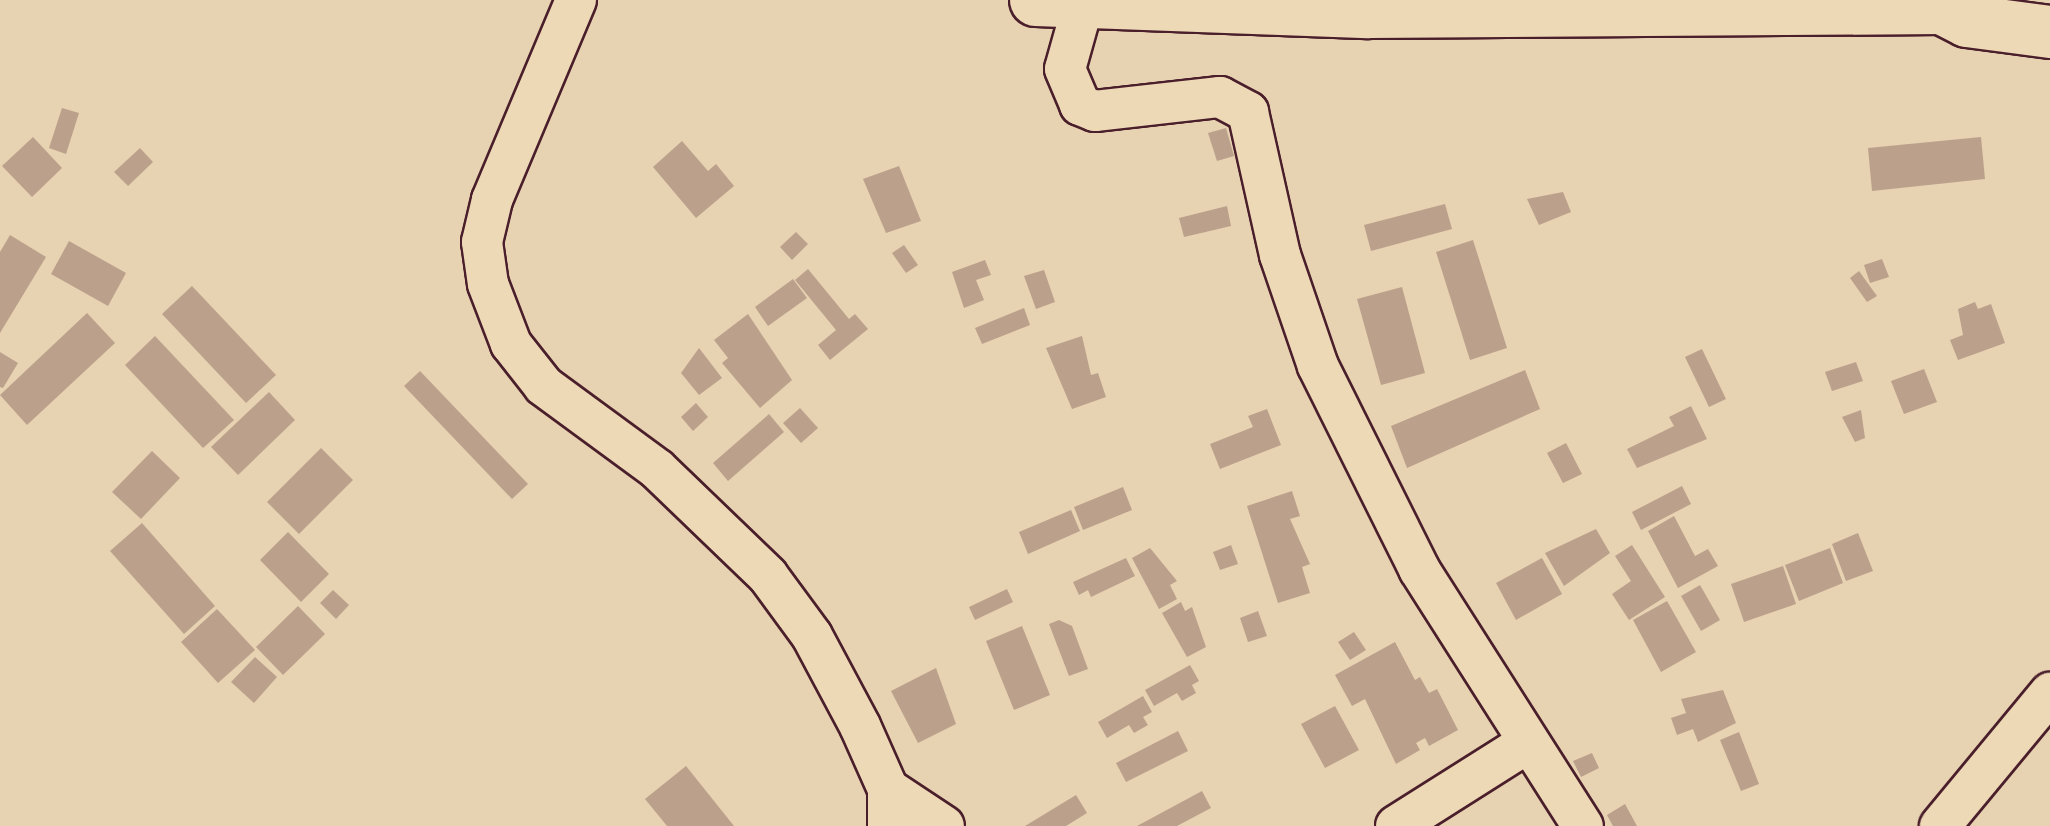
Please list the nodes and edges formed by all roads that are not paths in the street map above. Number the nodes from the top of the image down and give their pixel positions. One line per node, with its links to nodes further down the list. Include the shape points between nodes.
1 (576, 0): 8 (street, via 514,142 482,242 488,284 510,344 544,386 657,468 768,576 812,636)
2 (1060, 3): 3 (main road, via 1369,12); 7 (street, via 1065,69 1080,105 1094,110 1220,97 1248,112 1280,255 1318,366 1419,569)
3 (1872, 4): 4 (main road)
4 (1988, 17): 5 (main road)
5 (2050, 67)
6 (2050, 693): 12 (street)
7 (1529, 742): 10 (street); 11 (street)
8 (888, 807): 9 (street)
9 (944, 826)
10 (1396, 826)
11 (1583, 826)
12 (1940, 826)

